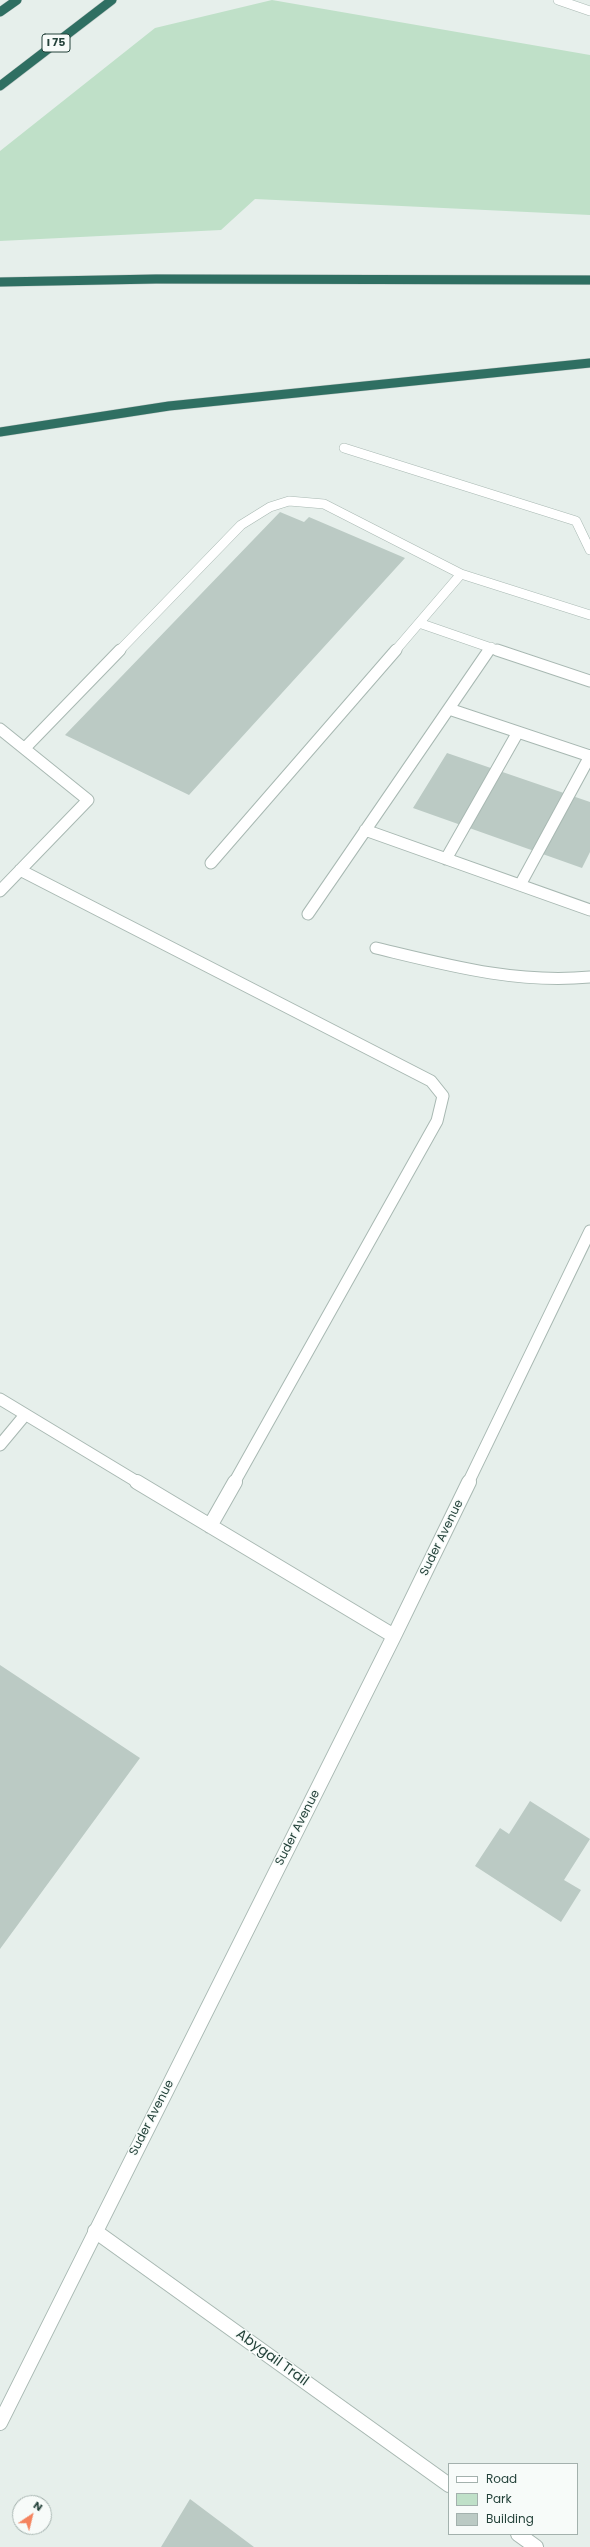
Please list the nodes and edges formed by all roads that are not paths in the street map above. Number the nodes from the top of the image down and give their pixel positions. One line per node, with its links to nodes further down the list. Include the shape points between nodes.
1 (16, 0): 5 (highway)
2 (112, 0): 6 (highway, I 75)
3 (558, 0): 4 (street)
4 (590, 11)
5 (0, 12)
6 (0, 86)
7 (590, 280): 8 (highway, via 141,279)
8 (0, 282)
9 (590, 363): 10 (highway, via 170,406)
10 (0, 432)
11 (344, 448): 12 (street, via 576,521)
12 (590, 550)
13 (462, 574): 14 (street); 15 (street); 21 (street, via 324,504 306,499 284,500 266,507 241,525)
14 (590, 615)
15 (419, 623): 16 (street); 25 (street)
16 (491, 647): 17 (street); 18 (street)
17 (590, 681)
18 (449, 709): 20 (street); 23 (street)
19 (0, 729): 21 (street)
20 (518, 732): 22 (street); 24 (street)
21 (25, 748): 26 (street, via 88,800)
22 (590, 756): 27 (street)
23 (365, 830): 24 (street); 30 (street)
24 (446, 859): 27 (street)
25 (211, 863)
26 (20, 870): 28 (street); 37 (street, via 431,1081 443,1096 437,1121)
27 (520, 885): 29 (street)
28 (0, 891)
29 (590, 910)
30 (308, 914)
31 (376, 948): 32 (street, via 489,974 538,979)
32 (590, 978)
33 (590, 1231): 38 (street, Suder Avenue)
34 (0, 1399): 35 (street)
35 (25, 1415): 36 (street); 37 (street)
36 (0, 1445)
37 (210, 1526): 38 (street)
38 (394, 1636): 39 (street, Suder Avenue)
39 (95, 2231): 40 (street, Suder Avenue); 41 (street, Abygail Trail)
40 (0, 2423)
41 (448, 2484)
42 (519, 2535): 43 (street)
43 (536, 2547)

